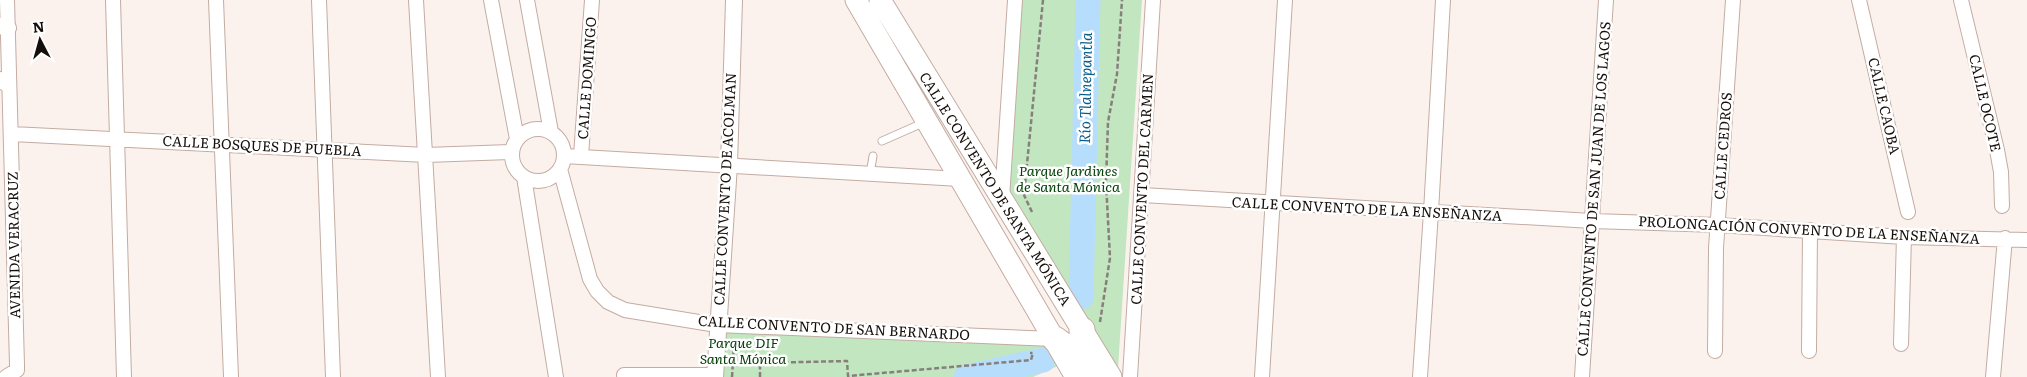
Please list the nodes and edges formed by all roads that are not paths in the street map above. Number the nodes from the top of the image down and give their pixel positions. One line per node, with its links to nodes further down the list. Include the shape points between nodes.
1 (8, 0): 20 (street, AVENIDA VERACRUZ)
2 (113, 0): 25 (street)
3 (216, 0): 27 (street)
4 (319, 0): 29 (street)
5 (416, 0): 30 (street)
6 (491, 0): 28 (street)
7 (527, 0): 23 (street)
8 (592, 0): 31 (street, CALLE DOMINGO)
9 (734, 0): 34 (street, CALLE CONVENTO DE ACOLMAN)
10 (856, 0): 22 (main road, CALLE CONVENTO DE SANTA MÓNICA)
11 (880, 0): 39 (main road, CALLE CONVENTO DE SANTA MÓNICA)
12 (1015, 0): 39 (street)
13 (1153, 0): 38 (street, CALLE CONVENTO DEL CARMEN)
14 (1285, 0): 40 (street)
15 (1442, 0): 42 (street)
16 (1606, 0): 44 (street, CALLE CONVENTO DE SAN JUAN DE LOS LAGOS)
17 (1734, 0): 45 (street, CALLE CEDROS)
18 (1859, 0): 43 (street, CALLE CAOBA)
19 (1962, 0): 41 (street, CALLE OCOTE, via 1997,150)
20 (4, 27): 21 (street, AVENIDA VERACRUZ)
21 (4, 82): 24 (street, AVENIDA VERACRUZ)
22 (926, 121): 26 (lane); 37 (main road, CALLE CONVENTO DE SANTA MÓNICA)
23 (551, 132): 28 (street, via 531,130); 33 (street, via 561,142)
24 (12, 134): 25 (street, CALLE BOSQUES DE PUEBLA); 57 (street, AVENIDA VERACRUZ)
25 (118, 139): 27 (street, CALLE BOSQUES DE PUEBLA); 60 (street)
26 (882, 141)
27 (222, 144): 29 (street, CALLE BOSQUES DE PUEBLA); 61 (street)
28 (515, 145): 30 (street, CALLE BOSQUES DE PUEBLA); 36 (street, via 515,168)
29 (326, 150): 30 (street, CALLE BOSQUES DE PUEBLA); 62 (street)
30 (426, 155): 63 (street)
31 (581, 156): 33 (street); 34 (street)
32 (874, 156): 35 (lane)
33 (562, 162): 36 (street, via 554,175 544,180); 50 (street, CALLE CONVENTO DE SAN BERNARDO, via 590,279 597,291 608,302 625,310)
34 (729, 165): 35 (street); 50 (street, CALLE CONVENTO DE ACOLMAN)
35 (870, 174): 37 (street)
36 (524, 177): 64 (street)
37 (960, 179): 52 (main road, CALLE CONVENTO DE SANTA MÓNICA)
38 (1142, 195): 40 (street, CALLE CONVENTO DE LA ENSEÑANZA); 66 (street, CALLE CONVENTO DEL CARMEN)
39 (1002, 202): 51 (main road, CALLE CONVENTO DE SANTA MÓNICA)
40 (1274, 204): 42 (street, CALLE CONVENTO DE LA ENSEÑANZA); 67 (street)
41 (2002, 206)
42 (1432, 212): 44 (street, CALLE CONVENTO DE LA ENSEÑANZA); 68 (street)
43 (1908, 212)
44 (1592, 221): 45 (street, PROLONGACIÓN CONVENTO DE LA ENSEÑANZA); 69 (street, CALLE CONVENTO DE SAN JUAN DE LOS LAGOS)
45 (1718, 225): 46 (street, PROLONGACIÓN CONVENTO DE LA ENSEÑANZA); 54 (street, CALLE CEDROS)
46 (1810, 230): 47 (street, PROLONGACIÓN CONVENTO DE LA ENSEÑANZA); 55 (street)
47 (1904, 237): 48 (street, PROLONGACIÓN CONVENTO DE LA ENSEÑANZA); 53 (street)
48 (2004, 238): 49 (street, PROLONGACIÓN CONVENTO DE LA ENSEÑANZA); 70 (street)
49 (2027, 240)
50 (717, 325): 52 (street, CALLE CONVENTO DE SAN BERNARDO); 59 (street, CALLE CONVENTO DE ACOLMAN)
51 (1091, 330): 56 (highway); 65 (main road, CALLE CONVENTO DE SANTA MÓNICA)
52 (1055, 339): 56 (highway)
53 (1901, 344)
54 (1715, 351)
55 (1809, 351)
56 (1084, 371)
57 (12, 373)
58 (624, 375): 59 (street)
59 (715, 376)
60 (124, 377)
61 (231, 377)
62 (333, 377)
63 (438, 377)
64 (556, 377)
65 (1111, 377)
66 (1130, 377)
67 (1262, 377)
68 (1420, 377)
69 (1582, 377)
70 (1993, 377)

